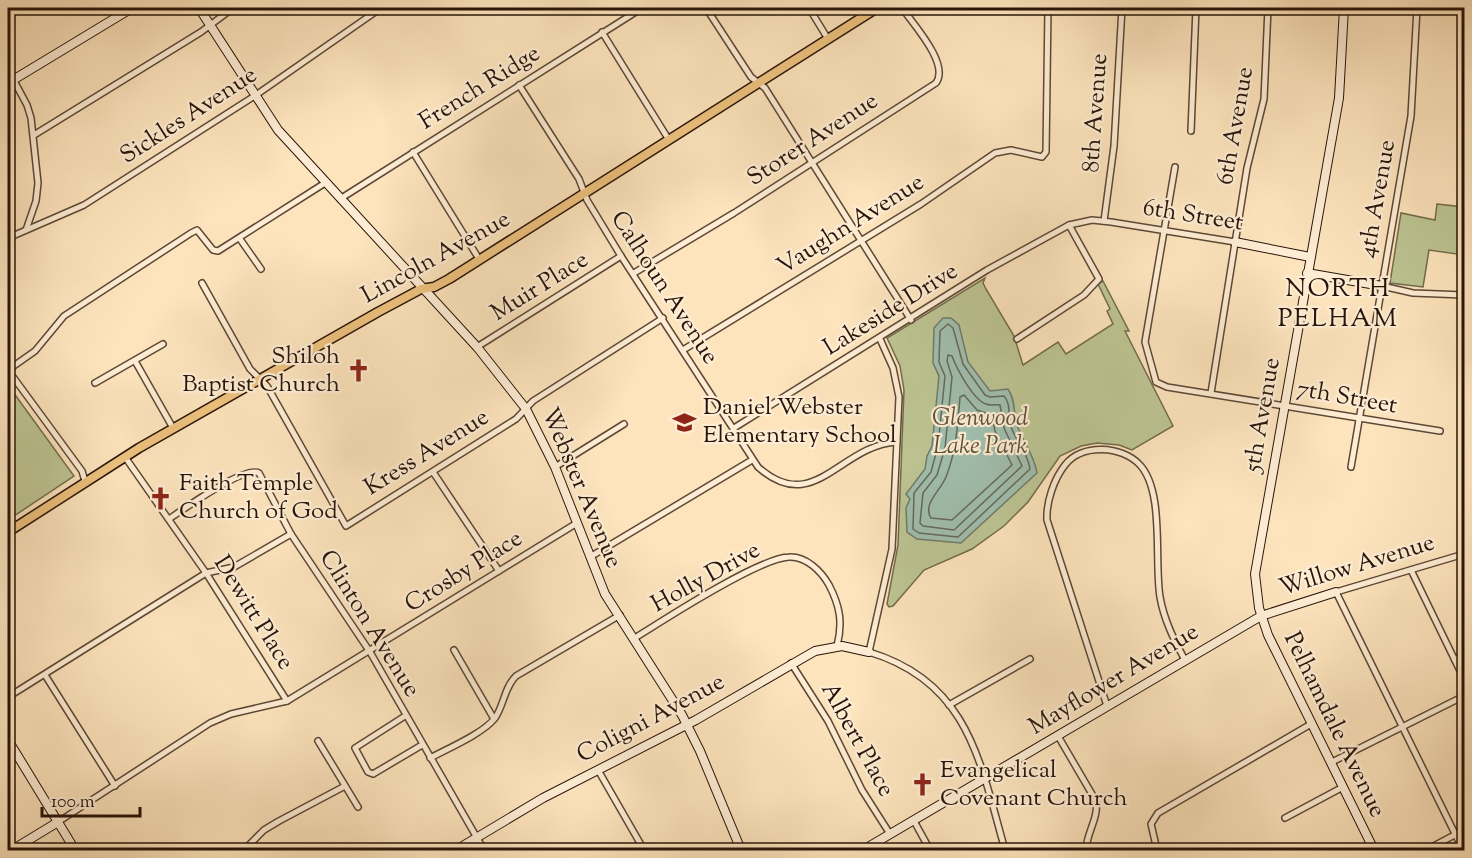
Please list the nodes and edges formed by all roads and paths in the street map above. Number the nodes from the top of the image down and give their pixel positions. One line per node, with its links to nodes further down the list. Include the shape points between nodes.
1 (132, 8): 19 (street)
2 (199, 8): 16 (street, Webster Avenue)
3 (233, 8): 16 (street)
4 (381, 8): 22 (street, Sickles Avenue)
5 (642, 8): 17 (street, French Ridge)
6 (706, 8): 20 (street, via 751,77)
7 (809, 8): 18 (street)
8 (876, 8): 18 (main road, Lincoln Avenue)
9 (902, 8): 27 (street, Storer Avenue, via 937,59 939,79)
10 (1048, 8): 38 (street, Vaughn Avenue, via 1046,152 1042,157 1011,150 995,153)
11 (1122, 8): 32 (street, 8th Avenue, via 1114,146)
12 (1196, 8): 23 (street)
13 (1268, 8): 39 (street, 6th Avenue, via 1264,99)
14 (1344, 8): 41 (street, 5th Avenue, via 1339,98)
15 (1417, 8): 47 (street, 4th Avenue, via 1411,116)
16 (212, 24): 22 (street, Webster Avenue); 24 (street)
17 (602, 32): 21 (street, French Ridge); 25 (street)
18 (828, 39): 20 (main road, Lincoln Avenue)
19 (10, 81): 24 (street, via 27,105)
20 (759, 83): 25 (main road, Lincoln Avenue); 27 (street)
21 (519, 84): 26 (street, French Ridge); 30 (street, Calhoun Avenue, via 579,179)
22 (256, 96): 29 (street, Webster Avenue, via 278,130); 34 (street, Sickles Avenue, via 84,205)
23 (1191, 131)
24 (34, 135): 34 (street, via 38,192)
25 (669, 140): 30 (main road, Lincoln Avenue)
26 (413, 152): 31 (street, French Ridge); 42 (street)
27 (810, 162): 38 (street); 44 (street, Storer Avenue)
28 (1175, 167): 35 (street)
29 (325, 183): 31 (street, Webster Avenue); 37 (street)
30 (584, 194): 40 (street, Calhoun Avenue); 42 (main road, Lincoln Avenue)
31 (339, 200): 48 (street, Webster Avenue)
32 (1104, 221): 33 (street, 6th Street); 35 (street, 6th Street)
33 (1070, 225): 51 (street, Lakeside Drive, via 987,270); 53 (street, via 1099,279 1084,296)
34 (26, 230): 36 (street, Sickles Avenue)
35 (1162, 230): 39 (street, 6th Street); 61 (street, 7th Street, via 1145,342 1152,370 1158,384)
36 (8, 238)
37 (240, 239): 43 (street); 58 (street, via 218,251 197,230 191,233 64,316 35,351)
38 (861, 241): 51 (street); 56 (street, Vaughn Avenue)
39 (1235, 242): 41 (street, 6th Street); 61 (street, 6th Avenue)
40 (621, 256): 44 (street, Calhoun Avenue); 55 (street, Muir Place)
41 (1310, 256): 45 (street, 5th Avenue)
42 (479, 259): 48 (main road, Lincoln Avenue, via 434,287)
43 (261, 269)
44 (634, 273): 50 (street, Calhoun Avenue)
45 (1307, 273): 47 (street); 62 (street, 5th Avenue)
46 (202, 283): 59 (street)
47 (1382, 286): 49 (street, via 1413,293); 64 (street, 4th Avenue)
48 (421, 289): 55 (street, Webster Avenue); 59 (main road, Lincoln Avenue)
49 (1464, 294)
50 (663, 318): 56 (street, Calhoun Avenue); 63 (street, Kress Avenue, via 532,400)
51 (910, 320): 52 (street, Lakeside Drive)
52 (880, 339): 67 (street, Lakeside Drive); 69 (street, via 898,386)
53 (1017, 339)
54 (162, 344): 57 (street)
55 (477, 347): 63 (street, Webster Avenue)
56 (683, 350): 67 (street, Calhoun Avenue)
57 (135, 361): 60 (street); 66 (street)
58 (8, 370): 75 (street)
59 (259, 380): 66 (main road, Lincoln Avenue); 74 (street, Kress Avenue, via 267,386 346,526)
60 (95, 383)
61 (1211, 393): 62 (street, 7th Street)
62 (1284, 405): 64 (street, 7th Street); 88 (street, 5th Avenue, via 1256,563)
63 (526, 409): 72 (street, Webster Avenue); 74 (street, Kress Avenue)
64 (1361, 417): 68 (street, 7th Street); 73 (street, 4th Avenue)
65 (624, 424): 72 (street)
66 (172, 428): 70 (main road, Lincoln Avenue)
67 (734, 428): 71 (street, Calhoun Avenue)
68 (1440, 431)
69 (897, 442): 71 (street, Calhoun Avenue, via 874,444 809,484 794,486 771,480); 93 (street, via 892,549)
70 (125, 457): 75 (main road, Lincoln Avenue); 76 (street, Dewitt Place)
71 (752, 460): 82 (street)
72 (555, 467): 77 (street, Webster Avenue)
73 (1351, 467)
74 (433, 472): 84 (street)
75 (85, 480): 78 (main road, Lincoln Avenue)
76 (169, 519): 79 (street, Clinton Avenue, via 235,477 255,471 264,480); 85 (street, Dewitt Place)
77 (578, 523): 82 (street, Webster Avenue); 84 (street, Crosby Place)
78 (8, 532)
79 (291, 534): 85 (street, via 234,567); 92 (street, Clinton Avenue)
80 (1464, 541): 81 (street)
81 (1464, 554): 83 (street, Willow Avenue)
82 (590, 557): 87 (street, Webster Avenue, via 605,594)
83 (1411, 570): 86 (street, Willow Avenue); 97 (street)
84 (499, 571): 92 (street, Crosby Place)
85 (206, 573): 99 (street); 103 (street, Dewitt Place)
86 (1336, 592): 88 (street, Willow Avenue); 110 (street)
87 (620, 615): 89 (street, Webster Avenue); 107 (street, via 516,676)
88 (1261, 616): 96 (street, Mayflower Avenue); 108 (street, Pelhamdale Avenue)
89 (635, 638): 90 (street, Holly Drive, via 751,570 791,556 816,568 832,591 841,615); 109 (street, Webster Avenue)
90 (837, 646): 93 (street, Coligni Avenue); 98 (street, Coligni Avenue)
91 (454, 650): 107 (street)
92 (370, 652): 103 (street, Crosby Place); 106 (street, Clinton Avenue)
93 (869, 652): 104 (street, via 897,660 916,671)
94 (1464, 656): 97 (street)
95 (1030, 659): 104 (street)
96 (1185, 660): 105 (street, Mayflower Avenue); 105 (street, via 1164,613 1152,489 1139,464 1113,450 1075,457 1057,479 1046,513)
97 (1455, 660): 100 (street)
98 (791, 663): 109 (street, Coligni Avenue); 127 (street, Albert Place)
99 (45, 675): 102 (street); 119 (street)
100 (1464, 679)
101 (1464, 696): 110 (street)
102 (8, 698)
103 (287, 701): 119 (street, Crosby Place, via 221,717)
104 (949, 705): 118 (street, via 964,727)
105 (1107, 706): 111 (street, Mayflower Avenue)
106 (405, 716): 114 (street, Clinton Avenue); 114 (street, via 356,748 368,772 373,774)
107 (494, 719): 115 (street)
108 (1311, 724): 116 (street, Pelhamdale Avenue); 142 (street, via 1153,817)
109 (687, 725): 117 (street, Coligni Avenue); 137 (street, Webster Avenue)
110 (1402, 727): 116 (street); 128 (street)
111 (1058, 736): 118 (street, Mayflower Avenue); 141 (street, via 1096,801)
112 (8, 740): 125 (street)
113 (318, 741): 120 (street)
114 (422, 745): 115 (street, Clinton Avenue)
115 (430, 758): 129 (street, Clinton Avenue)
116 (1330, 763): 121 (street, Pelhamdale Avenue)
117 (598, 770): 129 (street, Coligni Avenue); 136 (street)
118 (985, 779): 124 (street, Mayflower Avenue); 140 (street)
119 (115, 786): 125 (street, Crosby Place)
120 (345, 786): 122 (street); 133 (street, via 279,821)
121 (1343, 787): 123 (street); 144 (street, Pelhamdale Avenue)
122 (357, 807)
123 (1285, 818)
124 (914, 820): 127 (street, Mayflower Avenue); 139 (street)
125 (58, 822): 131 (street); 132 (street)
126 (1464, 830): 128 (street)
127 (891, 834): 138 (street, Mayflower Avenue)
128 (1455, 835): 145 (street); 146 (street)
129 (477, 838): 134 (street, Coligni Avenue); 135 (street, Clinton Avenue)
130 (1241, 847): 143 (street)
131 (12, 850)
132 (75, 850)
133 (244, 850)
134 (456, 850)
135 (484, 850)
136 (644, 850)
137 (741, 850)
138 (863, 850)
139 (930, 850)
140 (1005, 850)
141 (1086, 850)
142 (1157, 850)
143 (1234, 850)
144 (1374, 850)
145 (1426, 850)
146 (1463, 850)

